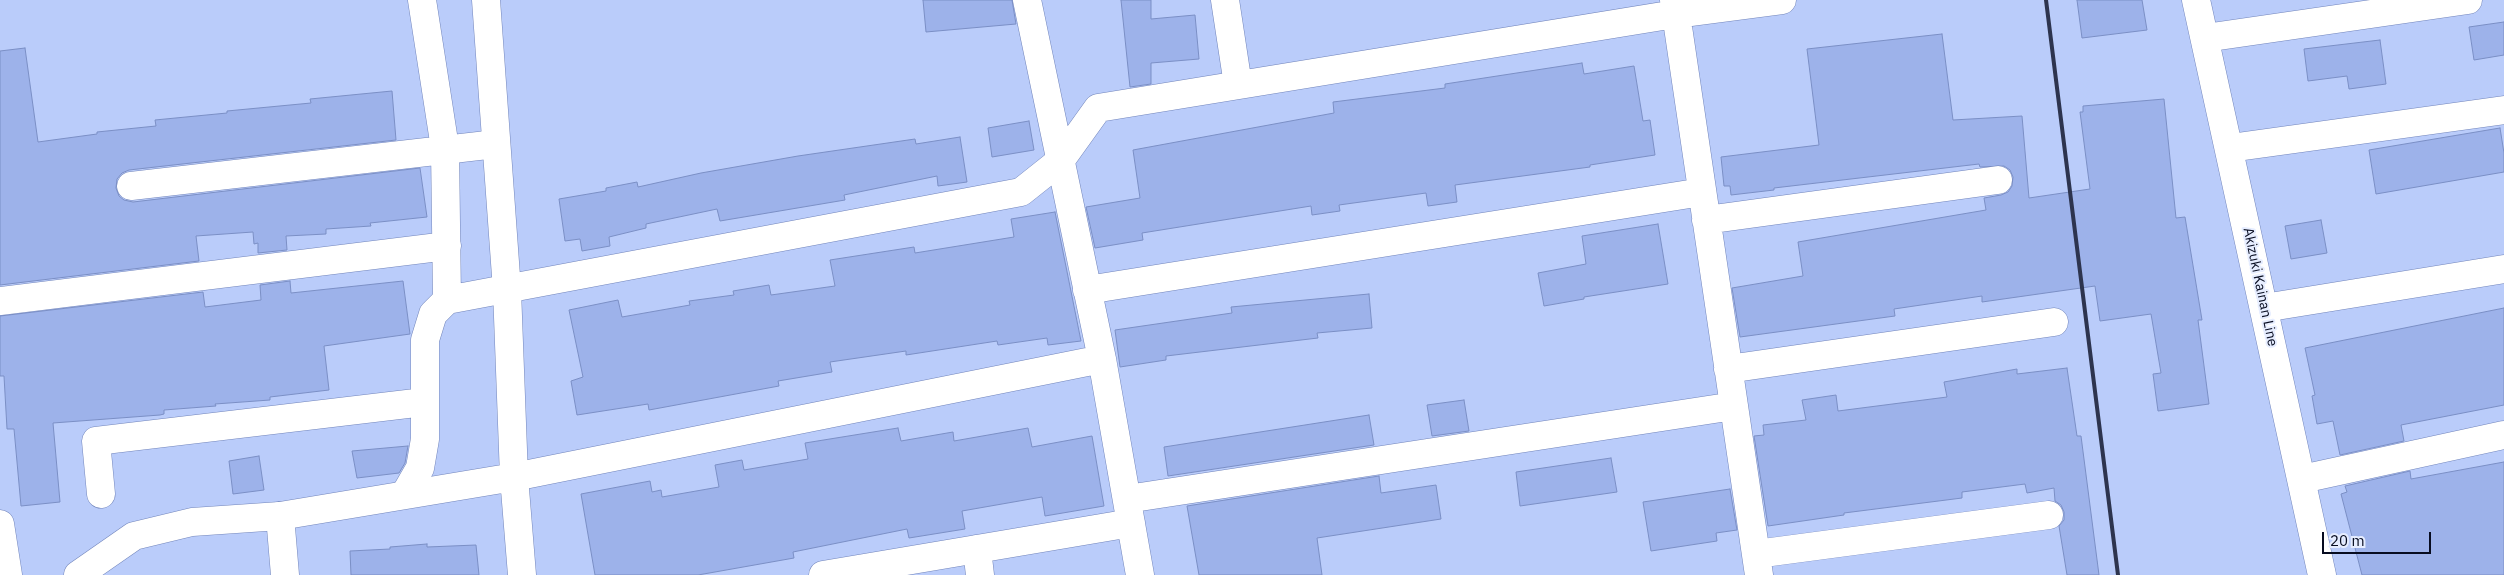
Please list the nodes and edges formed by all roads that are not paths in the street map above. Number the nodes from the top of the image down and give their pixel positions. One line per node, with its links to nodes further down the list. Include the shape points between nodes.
1 (422, 0): 13 (street)
2 (486, 0): 12 (street)
3 (1027, 0): 15 (street)
4 (1225, 0): 10 (street)
5 (1782, 0): 8 (street)
6 (2196, 0): 9 (street, Akizuki Kainan Line)
7 (2468, 0): 9 (street)
8 (1674, 7): 10 (street); 18 (street)
9 (2205, 38): 14 (street, Akizuki Kainan Line)
10 (1238, 85): 15 (street, via 1098,108)
11 (2504, 110): 14 (street)
12 (496, 144): 13 (street); 22 (street)
13 (445, 148): 17 (street); 20 (street)
14 (2230, 148): 26 (street, Akizuki Kainan Line)
15 (1060, 161): 22 (street, via 1021,192); 23 (street)
16 (1998, 180): 19 (street)
17 (131, 186)
18 (1702, 192): 19 (street); 23 (street)
19 (1706, 220): 29 (street)
20 (447, 246): 24 (street); 25 (street)
21 (2504, 269): 26 (street)
22 (508, 290): 24 (street); 33 (street)
23 (1087, 290): 28 (street)
24 (447, 300): 30 (street, via 433,314 425,340)
25 (0, 302)
26 (2264, 308): 34 (street, Akizuki Kainan Line)
27 (2054, 322): 29 (street)
28 (1102, 359): 33 (street); 37 (street)
29 (1728, 369): 31 (street)
30 (424, 402): 35 (street, via 96,441); 36 (street, via 425,439 420,468)
31 (1734, 406): 37 (street); 42 (street)
32 (2504, 435): 34 (street)
33 (514, 477): 36 (street); 46 (street)
34 (2302, 479): 49 (street, Akizuki Kainan Line)
35 (101, 494)
36 (405, 494): 39 (street)
37 (1129, 511): 41 (street); 48 (street)
38 (2049, 515): 42 (street)
39 (280, 516): 44 (street, via 192,522 134,536); 45 (street)
40 (0, 524): 43 (street)
41 (978, 562): 47 (street)
42 (1758, 565)
43 (8, 575)
44 (78, 575)
45 (285, 575)
46 (522, 575)
47 (823, 575)
48 (1140, 575)
49 (2322, 575)

